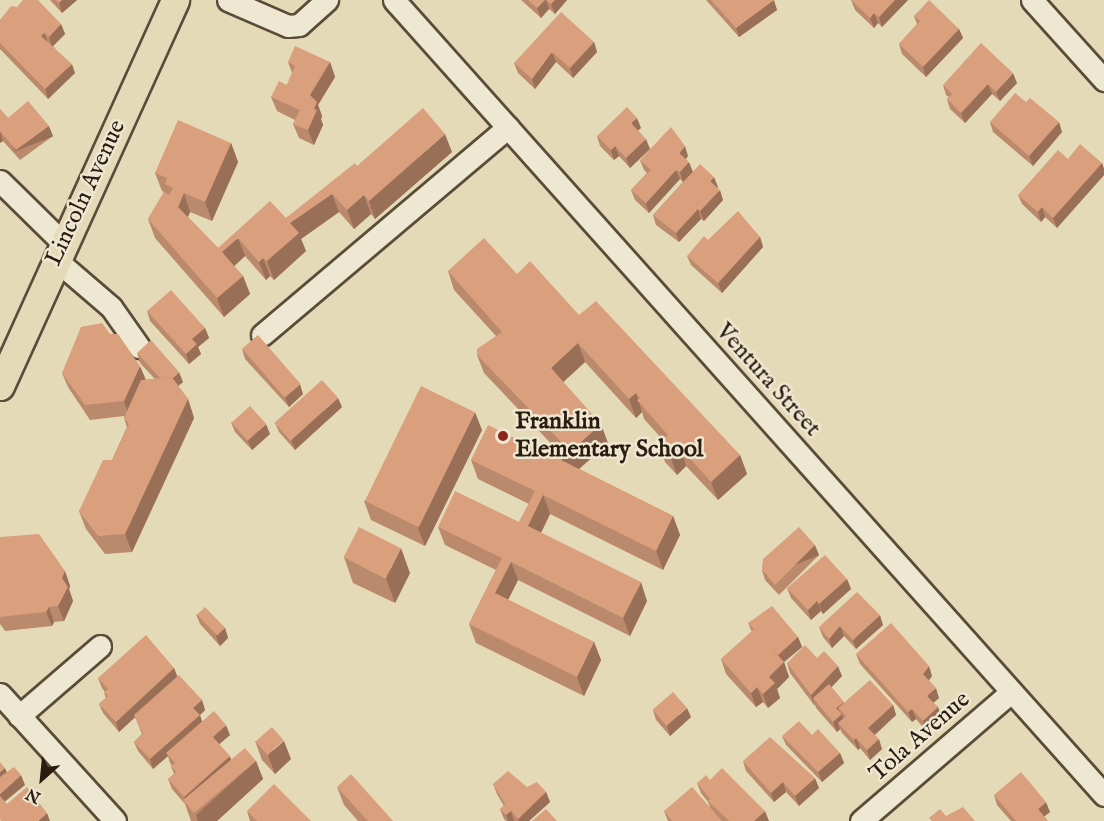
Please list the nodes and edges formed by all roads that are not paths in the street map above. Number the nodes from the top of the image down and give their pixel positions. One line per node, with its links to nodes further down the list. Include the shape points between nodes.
1 (228, 0): 2 (street, via 288,26 299,25)
2 (327, 0)
3 (394, 0): 7 (street, Ventura Street)
4 (1032, 0): 6 (street)
5 (171, 1): 9 (main road, Lincoln Avenue)
6 (1104, 80)
7 (508, 127): 10 (street); 14 (street, Ventura Street)
8 (0, 181): 9 (street)
9 (58, 251): 11 (street, via 111,307); 12 (main road, Lincoln Avenue)
10 (262, 335)
11 (139, 347)
12 (0, 386)
13 (100, 646): 16 (street)
14 (1011, 692): 17 (street, Ventura Street); 19 (street, Tola Avenue)
15 (0, 694): 16 (street)
16 (19, 716): 18 (street)
17 (1104, 795)
18 (115, 821)
19 (861, 821)

